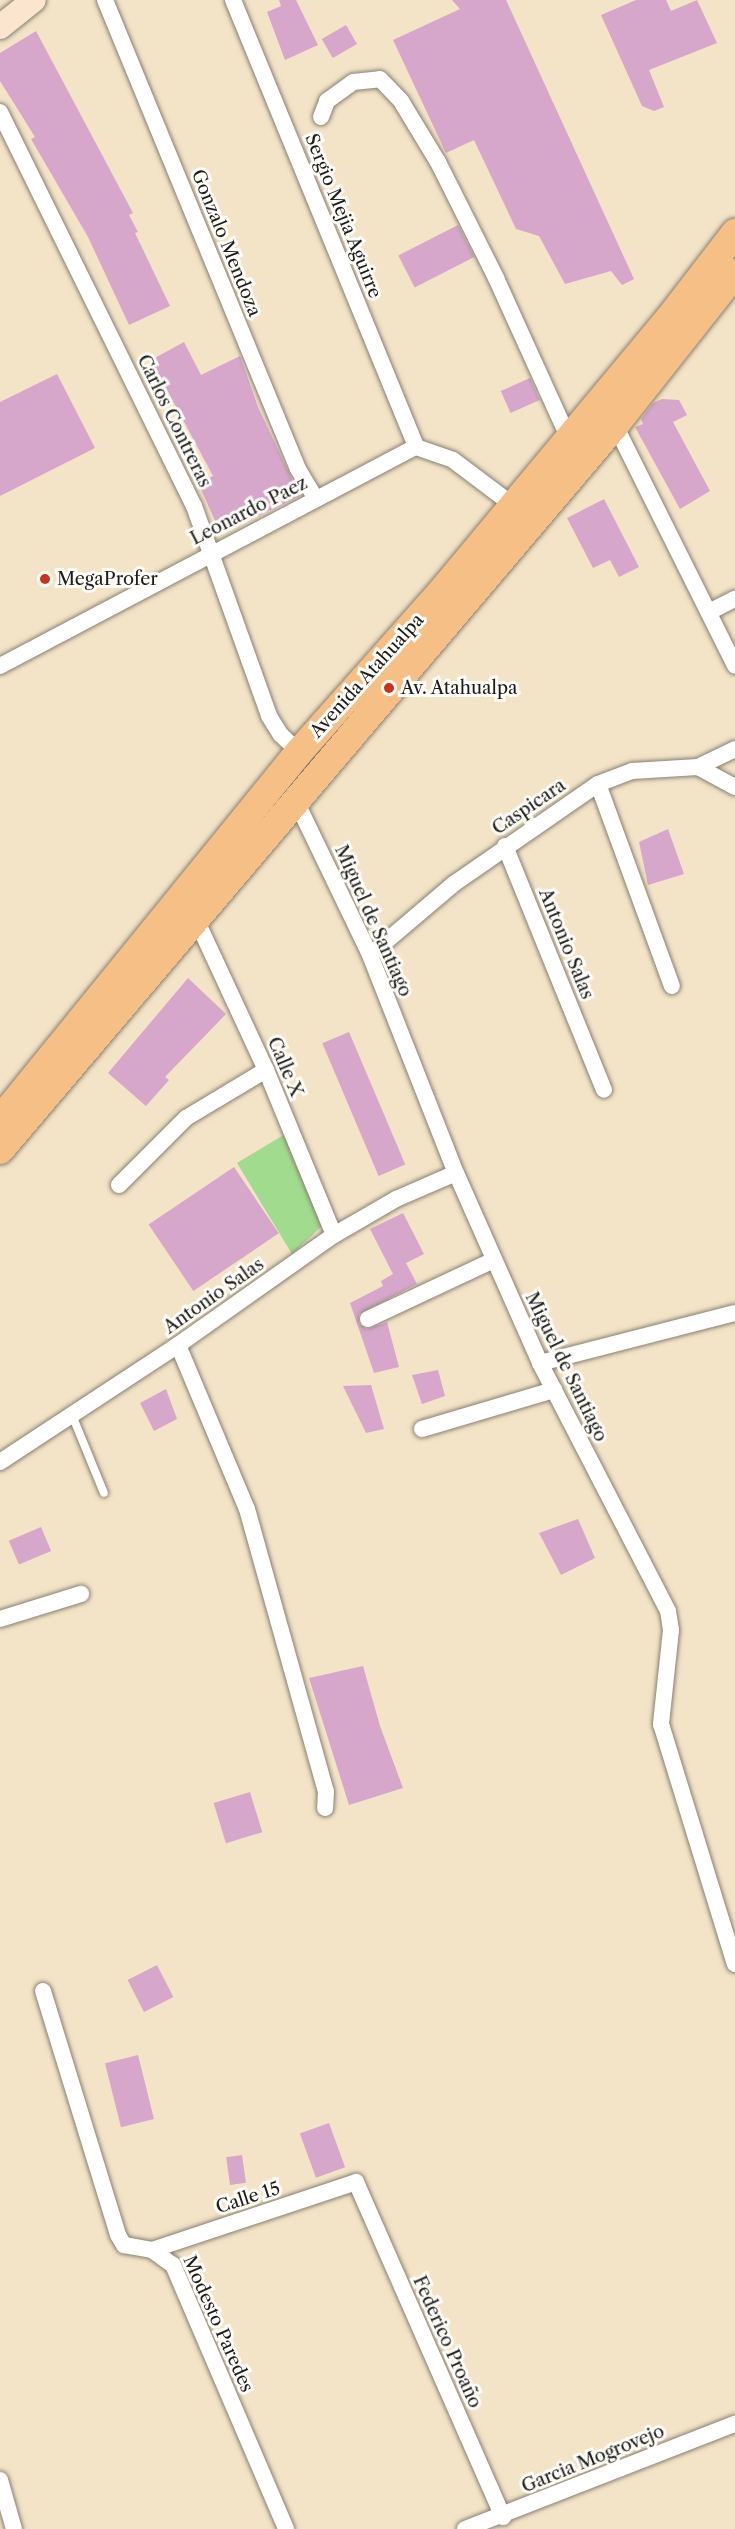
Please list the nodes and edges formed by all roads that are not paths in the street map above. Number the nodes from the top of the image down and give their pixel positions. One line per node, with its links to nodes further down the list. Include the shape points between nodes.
1 (34, 0): 4 (main road)
2 (105, 0): 12 (street, Gonzalo Mendoza, via 298,469)
3 (233, 0): 11 (street, Sergio Mejia Aguirre)
4 (0, 27)
5 (0, 112): 14 (street, Carlos Contreras)
6 (321, 117): 10 (street, via 327,101 352,81 380,79 401,101 438,162 496,278)
7 (735, 233): 10 (highway, Avenida Atahualpa)
8 (735, 273): 9 (highway, Avenida Atahualpa)
9 (615, 424): 16 (street); 24 (highway, Avenida Atahualpa)
10 (569, 439): 13 (highway, Avenida Atahualpa)
11 (416, 447): 12 (street, Leonardo Paez); 13 (street, via 453,460)
12 (316, 499): 14 (street, Leonardo Paez)
13 (514, 506): 20 (highway, Avenida Atahualpa)
14 (213, 550): 17 (street, Leonardo Paez); 20 (street, Carlos Contreras, via 269,716 280,735)
15 (735, 599): 16 (street)
16 (711, 611): 18 (street)
17 (0, 666)
18 (735, 666)
19 (735, 749): 21 (street)
20 (299, 752): 31 (highway, Avenida Atahualpa)
21 (698, 767): 22 (street, Caspicara, via 632,771); 23 (street)
22 (598, 784): 25 (street, Caspicara); 28 (street)
23 (735, 788)
24 (295, 799): 26 (highway, Avenida Atahualpa); 27 (street, Miguel de Santiago)
25 (505, 846): 27 (street, Caspicara); 30 (street, Antonio Salas)
26 (195, 917): 29 (street, Calle X); 32 (highway, Avenida Atahualpa)
27 (370, 955): 33 (street, Miguel de Santiago)
28 (672, 986)
29 (266, 1070): 34 (street, via 186,1118); 35 (street, Calle X)
30 (604, 1090)
31 (0, 1120)
32 (0, 1150)
33 (456, 1173): 35 (street, Antonio Salas, via 396,1199); 36 (street, Miguel de Santiago)
34 (119, 1185)
35 (334, 1235): 39 (street, Antonio Salas)
36 (494, 1260): 38 (street); 40 (street, Miguel de Santiago)
37 (735, 1312): 40 (street)
38 (368, 1319)
39 (178, 1346): 42 (street, Antonio Salas); 48 (street, via 247,1509 326,1791)
40 (540, 1363): 41 (street, Miguel de Santiago)
41 (554, 1390): 43 (street); 49 (street, Miguel de Santiago, via 668,1611 671,1630 661,1724)
42 (72, 1415): 44 (street, Antonio Salas); 45 (lane)
43 (422, 1429)
44 (0, 1462)
45 (104, 1493)
46 (81, 1594): 47 (street)
47 (0, 1619)
48 (325, 1808)
49 (730, 1926): 50 (street, Miguel de Santiago)
50 (735, 1964)
51 (43, 1991): 53 (street, Modesto Paredes, via 118,2235 124,2245 135,2250)
52 (356, 2182): 53 (street, Calle 15); 56 (street, Federico Proaño)
53 (152, 2250): 58 (street, Modesto Paredes, via 173,2265)
54 (735, 2424): 56 (street, Garcia Mogrovejo)
55 (0, 2480): 57 (street)
56 (503, 2517): 59 (street, Garcia Mogrovejo)
57 (14, 2529)
58 (286, 2529)
59 (465, 2529)

